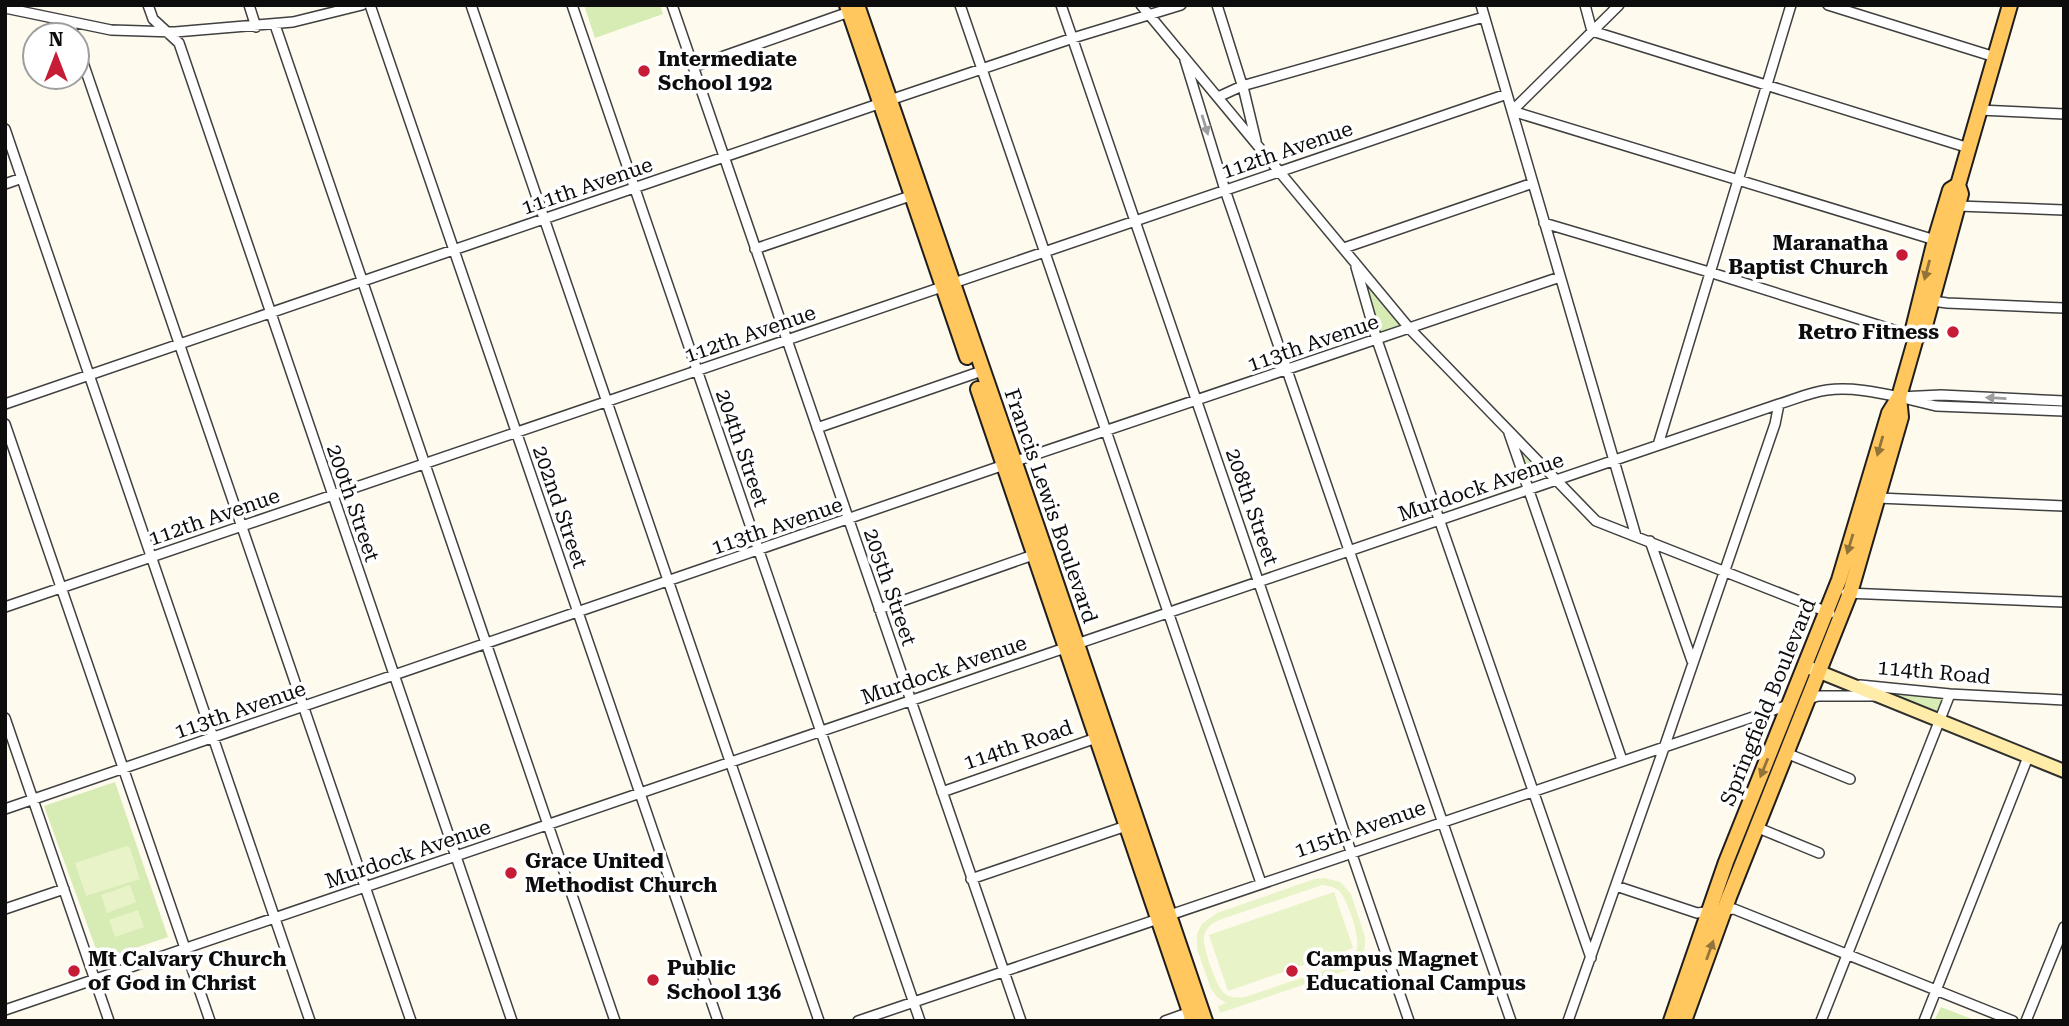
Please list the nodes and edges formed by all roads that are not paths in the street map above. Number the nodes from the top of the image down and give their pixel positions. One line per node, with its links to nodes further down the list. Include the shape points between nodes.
1 (148, 5): 30 (street, 200th Street, via 153,19)
2 (249, 5): 29 (street)
3 (362, 5): 20 (street)
4 (370, 5): 67 (street, 202nd Street)
5 (471, 5): 61 (street)
6 (572, 5): 56 (street, 204th Street)
7 (672, 5): 35 (street, 205th Street)
8 (960, 5): 36 (street)
9 (1061, 5): 32 (street, 208th Street)
10 (1141, 5): 23 (street)
11 (1181, 5): 23 (street, 111th Avenue)
12 (1217, 5): 38 (street)
13 (1481, 5): 24 (street)
14 (1585, 5): 31 (street)
15 (1619, 5): 31 (street)
16 (1791, 5): 39 (street)
17 (1828, 5): 33 (street)
18 (2010, 5): 33 (main road, Springfield Boulevard)
19 (48, 6): 25 (street)
20 (349, 7): 27 (street)
21 (5, 8): 25 (street)
22 (851, 8): 35 (street); 42 (main road, Francis Lewis Boulevard)
23 (1149, 14): 32 (street, 111th Avenue); 34 (street)
24 (1485, 17): 38 (street); 40 (street)
25 (52, 18): 26 (street)
26 (63, 21)
27 (275, 25): 29 (street); 72 (street)
28 (91, 26): 30 (street)
29 (256, 27): 30 (street)
30 (167, 32): 76 (street, 200th Street, via 179,43)
31 (1592, 32): 39 (street); 44 (street)
32 (1073, 38): 36 (street, 111th Avenue); 62 (street, 208th Street)
33 (1995, 57): 43 (main road, Springfield Boulevard)
34 (1185, 60): 41 (street); 57 (street, one-way to 57)
35 (693, 67): 49 (street, 205th Street)
36 (982, 69): 42 (street, 111th Avenue); 68 (street)
37 (91, 86): 81 (street)
38 (1242, 86): 41 (street); 47 (street)
39 (1766, 86): 48 (street); 52 (street)
40 (1507, 94): 44 (street); 50 (street, 112th Avenue)
41 (1218, 97): 47 (street)
42 (885, 102): 49 (street, 111th Avenue); 58 (main road, Francis Lewis Boulevard)
43 (1979, 110): 45 (street); 48 (main road, Springfield Boulevard)
44 (1512, 111): 52 (street); 53 (street)
45 (2064, 114)
46 (5, 129): 51 (street)
47 (1256, 144): 50 (street)
48 (1969, 148): 55 (main road, Springfield Boulevard)
49 (724, 158): 56 (street, 111th Avenue); 66 (street, 205th Street)
50 (1280, 171): 57 (street, 112th Avenue); 65 (street)
51 (22, 178): 54 (street); 85 (street)
52 (1737, 179): 64 (street); 70 (street)
53 (1533, 183): 63 (street); 65 (street)
54 (5, 184)
55 (1958, 185): 59 (main road, Springfield Boulevard); 64 (main road, Springfield Boulevard, via 1950,190)
56 (634, 188): 61 (street, 111th Avenue); 83 (street, 204th Street)
57 (1225, 190): 62 (street, 112th Avenue); 82 (street)
58 (917, 194): 66 (street); 73 (main road, Francis Lewis Boulevard)
59 (1958, 206): 60 (street); 74 (main road, Springfield Boulevard)
60 (2064, 210)
61 (544, 219): 67 (street, 111th Avenue); 87 (street)
62 (1135, 221): 68 (street, 112th Avenue); 88 (street, 208th Street)
63 (1544, 223): 70 (street); 71 (street)
64 (1935, 240): 78 (main road, Springfield Boulevard, one-way to 78, via 1913,329)
65 (1344, 248): 69 (street)
66 (755, 249): 79 (street, 205th Street)
67 (454, 250): 72 (street, 111th Avenue); 97 (street, 202nd Street)
68 (1045, 252): 73 (street, 112th Avenue); 98 (street)
69 (1355, 262): 77 (street); 80 (street)
70 (1709, 272): 78 (street); 99 (street)
71 (1560, 277): 77 (street, 113th Avenue); 100 (street)
72 (362, 282): 76 (street, 111th Avenue); 101 (street)
73 (947, 285): 79 (street, 112th Avenue); 84 (main road, Francis Lewis Boulevard)
74 (1933, 301): 75 (street); 78 (main road, Springfield Boulevard, via 1923,333)
75 (2064, 308)
76 (270, 313): 81 (street, 111th Avenue); 105 (street, 200th Street)
77 (1410, 328): 80 (street, 113th Avenue); 96 (street)
78 (1916, 337): 86 (main road, Springfield Boulevard)
79 (787, 340): 83 (street, 112th Avenue); 95 (street, 205th Street)
80 (1377, 340): 82 (street, 113th Avenue); 109 (street)
81 (180, 344): 85 (street, 111th Avenue); 110 (street)
82 (1287, 370): 88 (street, 113th Avenue); 114 (street)
83 (697, 371): 87 (street, 112th Avenue); 113 (street, 204th Street)
84 (978, 373): 95 (street); 102 (main road, Francis Lewis Boulevard)
85 (89, 375): 90 (street, 111th Avenue); 116 (street)
86 (1899, 397): 91 (street, Murdock Avenue, via 1839,389); 92 (street, Murdock Avenue, via 1941,395); 106 (main road, Springfield Boulevard, via 1901,417); 121 (main road, Springfield Boulevard, one-way to 121, via 1889,413)
87 (607, 401): 97 (street, 112th Avenue); 119 (street)
88 (1197, 401): 98 (street, 113th Avenue); 118 (street, 208th Street)
89 (2064, 401): 92 (street, Murdock Avenue)
90 (5, 404)
91 (1779, 404): 99 (street, Murdock Avenue); 117 (street)
92 (2037, 405): 93 (street, Murdock Avenue)
93 (2064, 411)
94 (5, 424): 120 (street)
95 (817, 428): 108 (street, 205th Street)
96 (1507, 428): 103 (street); 104 (street)
97 (516, 432): 101 (street, 112th Avenue); 128 (street, 202nd Street)
98 (1107, 432): 102 (street, 113th Avenue); 127 (street)
99 (1658, 446): 100 (street, Murdock Avenue)
100 (1614, 461): 103 (street, Murdock Avenue); 111 (street)
101 (424, 464): 105 (street, 112th Avenue); 130 (street)
102 (1009, 464): 108 (street, 113th Avenue); 115 (main road, Francis Lewis Boulevard)
103 (1557, 481): 104 (street, Murdock Avenue); 111 (street, via 1596,521)
104 (1530, 490): 109 (street, Murdock Avenue); 151 (street)
105 (332, 495): 110 (street, 112th Avenue); 134 (street, 200th Street)
106 (1878, 498): 107 (street); 122 (main road, Springfield Boulevard)
107 (2064, 506)
108 (849, 520): 113 (street, 113th Avenue); 125 (street, 205th Street)
109 (1439, 520): 114 (street, Murdock Avenue); 156 (street)
110 (242, 526): 116 (street, 112th Avenue); 142 (street)
111 (1636, 536): 112 (street)
112 (1650, 541): 117 (street); 132 (street)
113 (758, 551): 119 (street, 113th Avenue); 145 (street, 204th Street)
114 (1349, 551): 118 (street, Murdock Avenue); 161 (street)
115 (1040, 552): 125 (street); 131 (main road, Francis Lewis Boulevard)
116 (152, 557): 120 (street, 112th Avenue); 147 (street)
117 (1725, 571): 126 (street); 132 (street)
118 (1259, 581): 127 (street, Murdock Avenue); 165 (street, 208th Street)
119 (668, 582): 128 (street, 113th Avenue); 152 (street)
120 (61, 588): 124 (street, 112th Avenue); 153 (street)
121 (1834, 592): 122 (street); 126 (main road, Springfield Boulevard)
122 (1850, 593): 123 (street); 129 (main road, Springfield Boulevard)
123 (2064, 602)
124 (5, 607)
125 (879, 608): 140 (street, 205th Street)
126 (1826, 611): 129 (street); 133 (main road, Springfield Boulevard)
127 (1168, 612): 131 (street, Murdock Avenue); 169 (street)
128 (578, 613): 130 (street, 113th Avenue); 158 (street, 202nd Street)
129 (1841, 617): 133 (main road, Springfield Boulevard)
130 (486, 644): 134 (street, 113th Avenue); 162 (street)
131 (1071, 645): 140 (street, Murdock Avenue); 146 (main road, Francis Lewis Boulevard)
132 (1692, 661): 148 (street)
133 (1812, 669): 135 (main road, 114th Road); 138 (main road, Springfield Boulevard); 141 (main road, Springfield Boulevard)
134 (394, 676): 142 (street, 113th Avenue); 167 (street, 200th Street)
135 (1847, 684): 136 (street, 114th Road); 137 (main road, 115th Avenue)
136 (1950, 694): 139 (street, 114th Road); 144 (street)
137 (1878, 696): 138 (street, 115th Avenue); 144 (main road, 115th Avenue)
138 (1808, 699): 141 (street, 115th Avenue); 149 (main road, Springfield Boulevard)
139 (2064, 700)
140 (911, 701): 145 (street, Murdock Avenue); 157 (street, 205th Street)
141 (1789, 704): 148 (street, 115th Avenue); 175 (main road, Springfield Boulevard, one-way to 175)
142 (304, 706): 147 (street, 113th Avenue); 171 (street)
143 (5, 718): 159 (street)
144 (1939, 722): 150 (main road, 115th Avenue); 180 (street)
145 (820, 732): 152 (street, Murdock Avenue); 185 (street, 204th Street)
146 (1102, 736): 157 (street, 114th Road); 163 (main road, Francis Lewis Boulevard)
147 (214, 737): 153 (street, 113th Avenue); 177 (street)
148 (1665, 745): 151 (street, 115th Avenue); 170 (street)
149 (1786, 753): 155 (street); 164 (main road, Springfield Boulevard)
150 (2028, 757): 154 (main road, 115th Avenue); 184 (street)
151 (1622, 760): 156 (street, 115th Avenue)
152 (730, 762): 158 (street, Murdock Avenue); 195 (street)
153 (123, 768): 159 (street, 113th Avenue); 179 (street)
154 (2064, 771)
155 (1850, 779)
156 (1532, 791): 161 (street, 115th Avenue); 181 (street)
157 (942, 792): 168 (street, 205th Street)
158 (640, 793): 162 (street, Murdock Avenue); 194 (street, 202nd Street)
159 (33, 799): 160 (street, 113th Avenue); 172 (street)
160 (5, 809)
161 (1441, 821): 165 (street, 115th Avenue); 201 (street)
162 (548, 824): 167 (street, Murdock Avenue); 193 (street)
163 (1131, 824): 168 (street); 176 (main road, Francis Lewis Boulevard)
164 (1756, 827): 166 (street); 174 (main road, Springfield Boulevard)
165 (1351, 852): 169 (street, 115th Avenue); 200 (street, 208th Street)
166 (1819, 853)
167 (456, 856): 171 (street, Murdock Avenue); 192 (street, 200th Street)
168 (971, 879): 182 (street, 205th Street)
169 (1261, 883): 176 (street, 115th Avenue)
170 (1616, 886): 175 (street); 181 (street)
171 (365, 887): 177 (street, Murdock Avenue); 191 (street)
172 (64, 889): 173 (street); 183 (street)
173 (5, 909)
174 (1724, 911): 175 (street); 180 (street, via 1734,909); 204 (main road, Springfield Boulevard, one-way to 174)
175 (1708, 913): 203 (main road, Springfield Boulevard)
176 (1163, 916): 182 (street, 115th Avenue); 187 (main road, Francis Lewis Boulevard)
177 (275, 918): 179 (street, Murdock Avenue); 190 (street)
178 (2064, 926): 208 (street)
179 (185, 948): 183 (street, Murdock Avenue); 189 (street)
180 (1847, 954): 184 (street); 205 (street)
181 (1591, 958): 202 (street)
182 (1004, 971): 185 (street, 115th Avenue); 198 (street, 205th Street)
183 (94, 979): 186 (street, Murdock Avenue); 188 (street)
184 (1936, 990): 206 (street); 207 (street)
185 (913, 1002): 196 (street, 115th Avenue); 197 (street, 204th Street)
186 (5, 1010)
187 (1197, 1016): 199 (street)
188 (109, 1021)
189 (210, 1021)
190 (310, 1021)
191 (411, 1021)
192 (512, 1021)
193 (615, 1021)
194 (718, 1021)
195 (819, 1021)
196 (858, 1021)
197 (920, 1021)
198 (1021, 1021)
199 (1165, 1021)
200 (1409, 1021)
201 (1511, 1021)
202 (1568, 1021)
203 (1671, 1021)
204 (1684, 1021)
205 (1821, 1021)
206 (1924, 1021)
207 (2013, 1021)
208 (2026, 1021)

